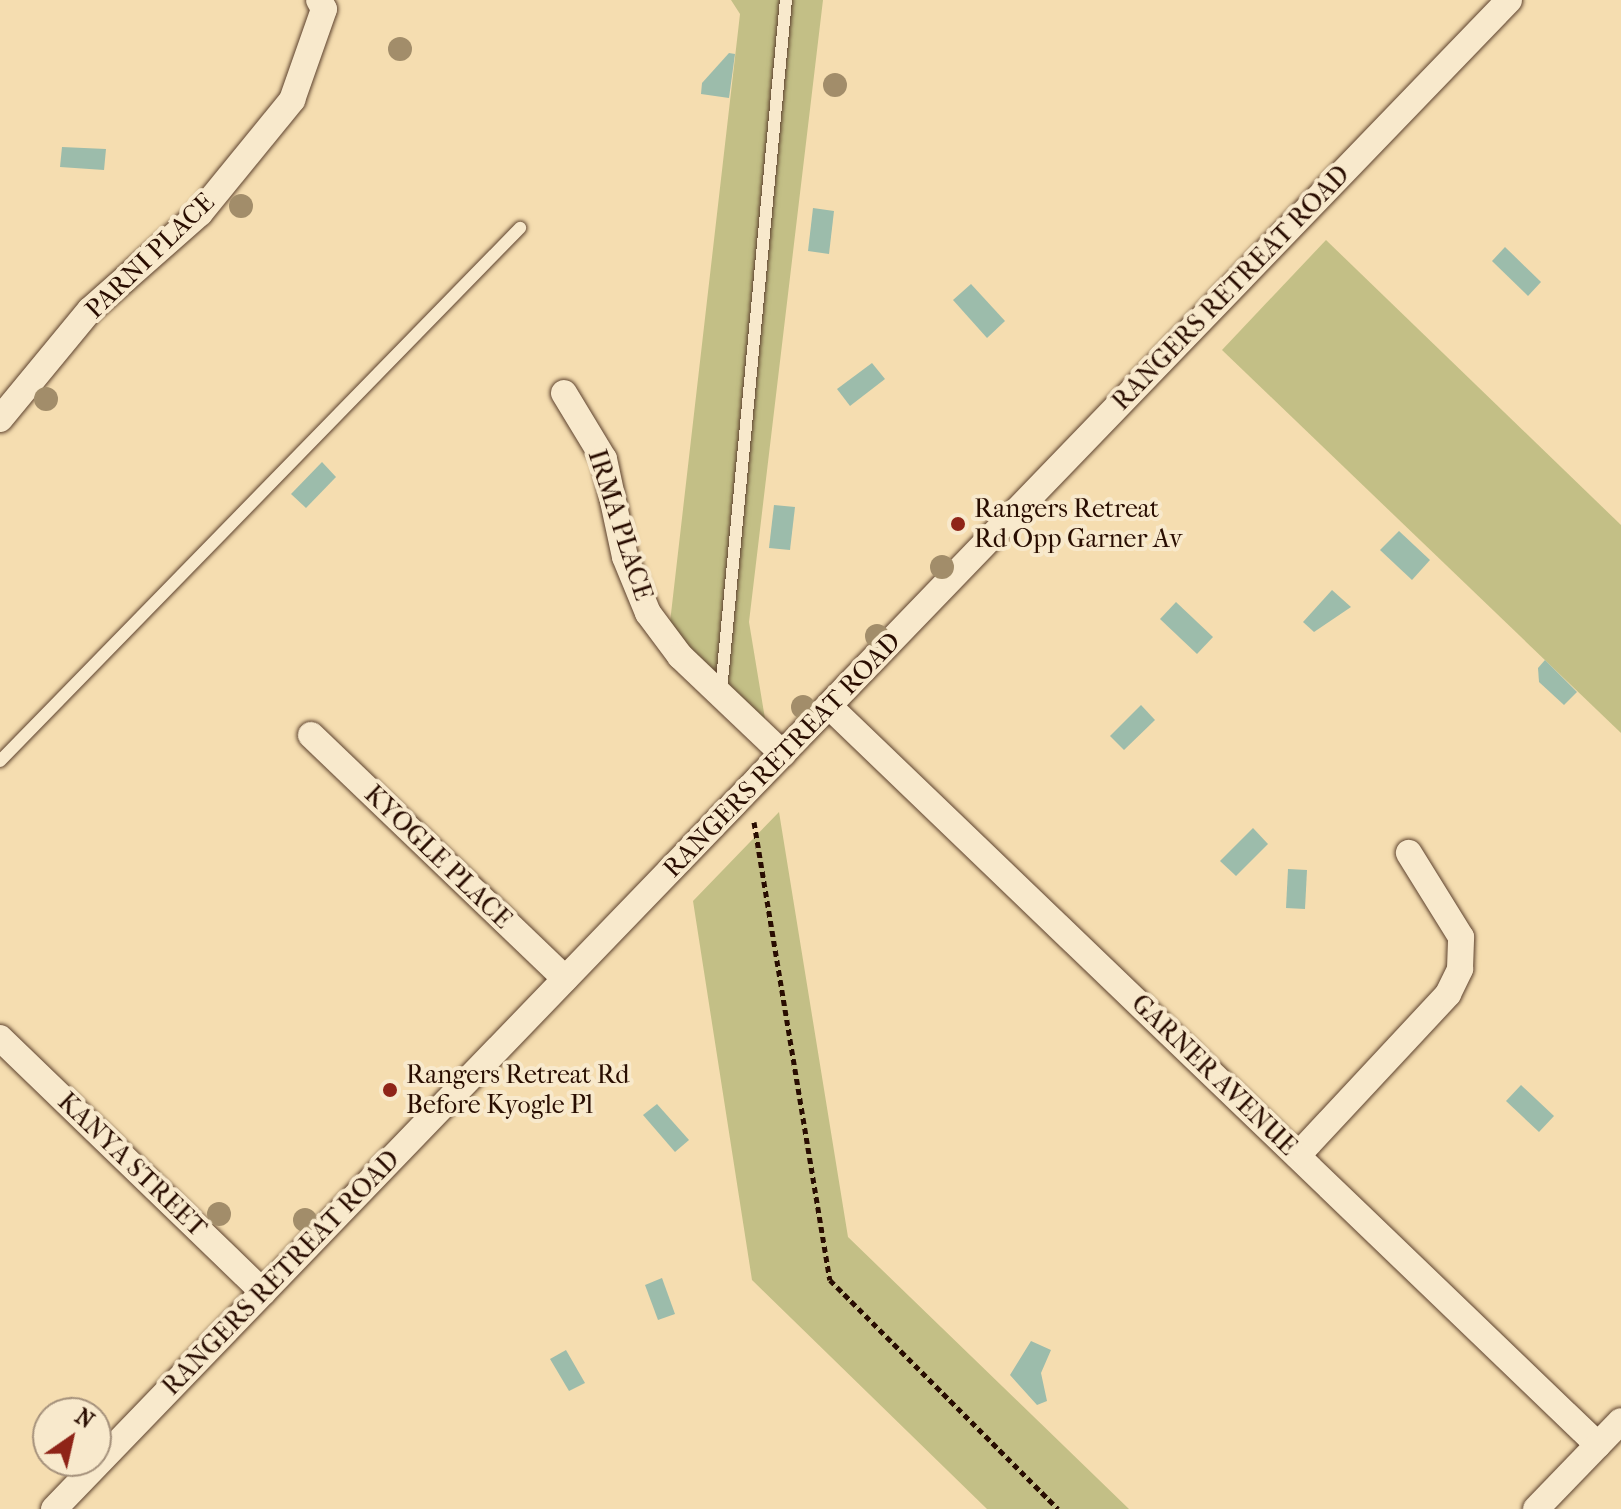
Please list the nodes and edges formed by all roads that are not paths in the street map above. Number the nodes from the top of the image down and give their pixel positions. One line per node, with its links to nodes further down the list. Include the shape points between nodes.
1 (319, 0): 6 (street, PARNI PLACE, via 324,9 292,100 200,213 90,310)
2 (786, 0): 7 (lane)
3 (1509, 0): 8 (street, RANGERS RETREAT ROAD)
4 (520, 228): 11 (lane)
5 (564, 393): 7 (street, IRMA PLACE, via 604,459 625,557 648,613 680,656)
6 (0, 419)
7 (721, 691): 10 (street, IRMA PLACE)
8 (830, 707): 10 (street, RANGERS RETREAT ROAD); 15 (street, GARNER AVENUE)
9 (311, 735): 13 (street, KYOGLE PLACE)
10 (783, 754): 13 (street, RANGERS RETREAT ROAD)
11 (0, 761)
12 (1409, 853): 15 (street, via 1461,937 1460,969 1448,994)
13 (565, 979): 16 (street, RANGERS RETREAT ROAD)
14 (0, 1038): 16 (street, KANYA STREET)
15 (1298, 1155): 18 (street, GARNER AVENUE)
16 (263, 1292): 19 (street, RANGERS RETREAT ROAD)
17 (1621, 1421): 18 (street)
18 (1598, 1445): 20 (street)
19 (54, 1509)
20 (1536, 1509)

